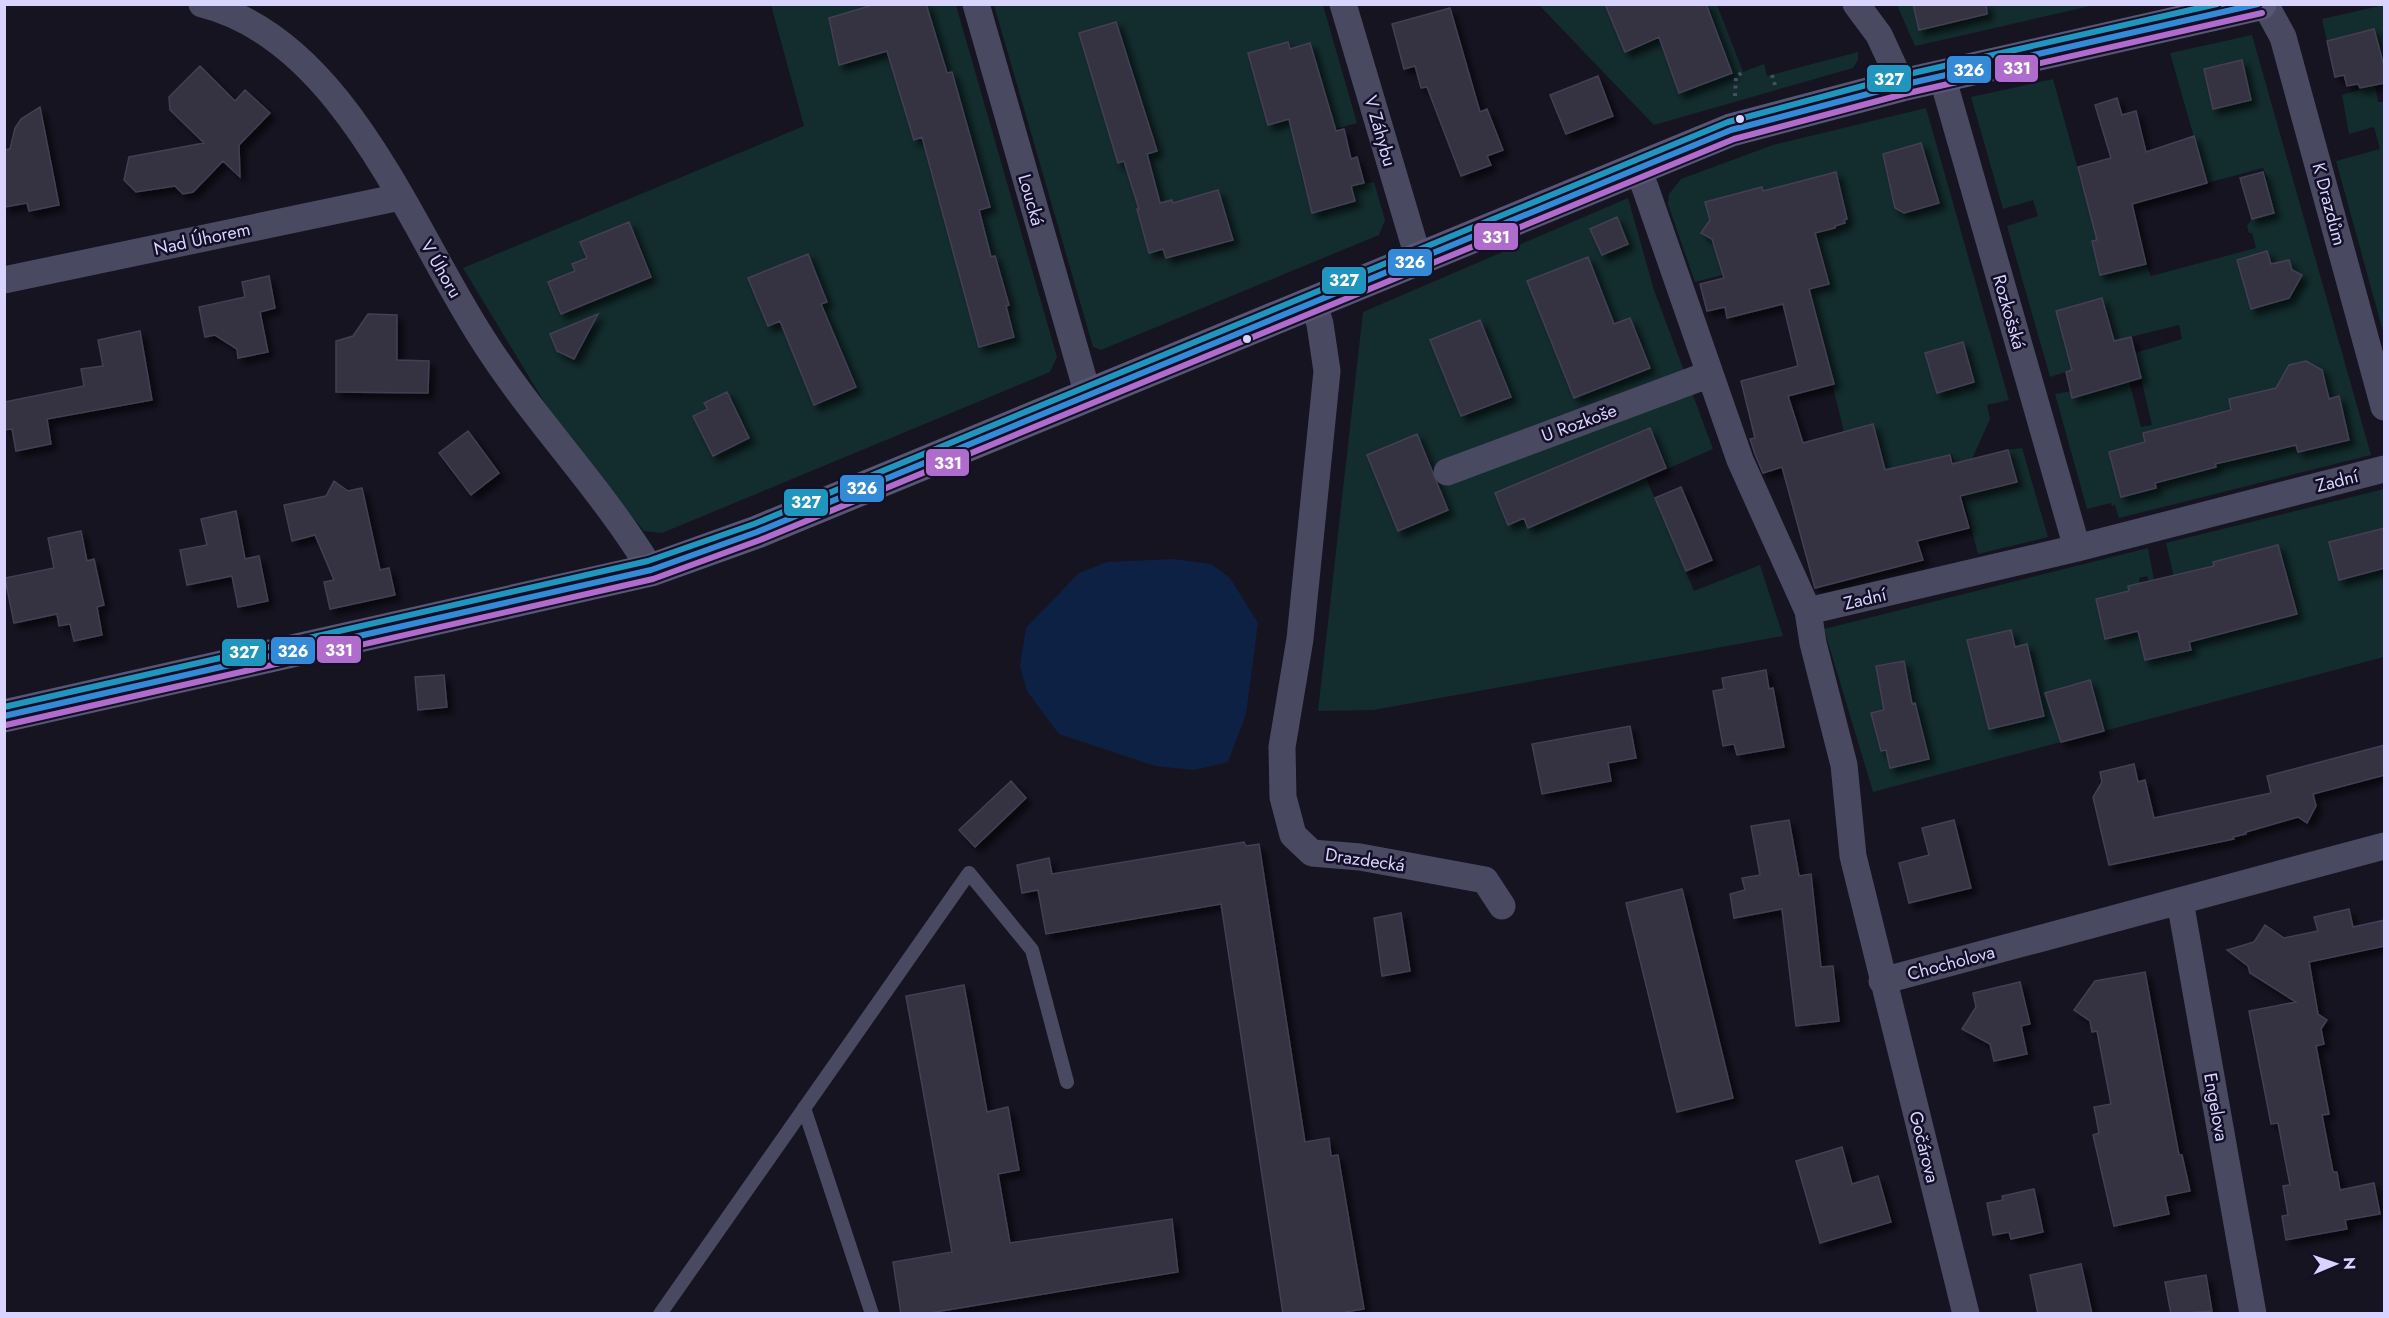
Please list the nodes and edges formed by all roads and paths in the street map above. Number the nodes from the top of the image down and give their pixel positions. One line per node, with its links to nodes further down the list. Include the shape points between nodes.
1 (202, 4): 11 (street, V Úhoru, via 227,11 278,41 323,81 358,128)
2 (975, 4): 16 (street, Loucká)
3 (1343, 4): 12 (street, V Záhybu)
4 (1856, 4): 8 (street, via 1879,35)
5 (2262, 4): 7 (street); 17 (street, K Drazdům, via 2283,37)
6 (1743, 72): 9 (path, via 1736,77)
7 (1942, 76): 8 (street); 20 (street, Rozkošská)
8 (1902, 85): 10 (street, via 1731,130)
9 (1735, 103)
10 (1636, 167): 12 (street); 15 (street)
11 (400, 197): 13 (street, Nad Úhorem); 21 (street, V Úhoru, via 480,337)
12 (1418, 257): 14 (street)
13 (4, 280)
14 (1313, 300): 16 (street); 26 (street, Drazdecká, via 1327,371 1300,639 1282,747 1283,797 1293,835 1312,853 1485,880)
15 (1710, 374): 19 (street, U Rozkoše); 22 (street, via 1740,460)
16 (1088, 395): 21 (street, via 757,532)
17 (2385, 407)
18 (2385, 469): 20 (street, Zadní)
19 (1447, 472)
20 (2077, 548): 22 (street, Zadní)
21 (651, 570): 23 (street)
22 (1809, 611): 27 (street, Chocholova, via 1813,643 1844,765 1853,856)
23 (4, 716)
24 (2385, 846): 25 (street, Chocholova)
25 (2180, 901): 27 (street, Chocholova); 33 (street, Engelova)
26 (1502, 906)
27 (1882, 981): 32 (street, Gočárova)
28 (1067, 1082): 29 (lane, via 1032,951 969,873)
29 (804, 1108): 30 (lane); 31 (lane)
30 (660, 1314)
31 (872, 1314)
32 (1966, 1314)
33 (2253, 1314)

